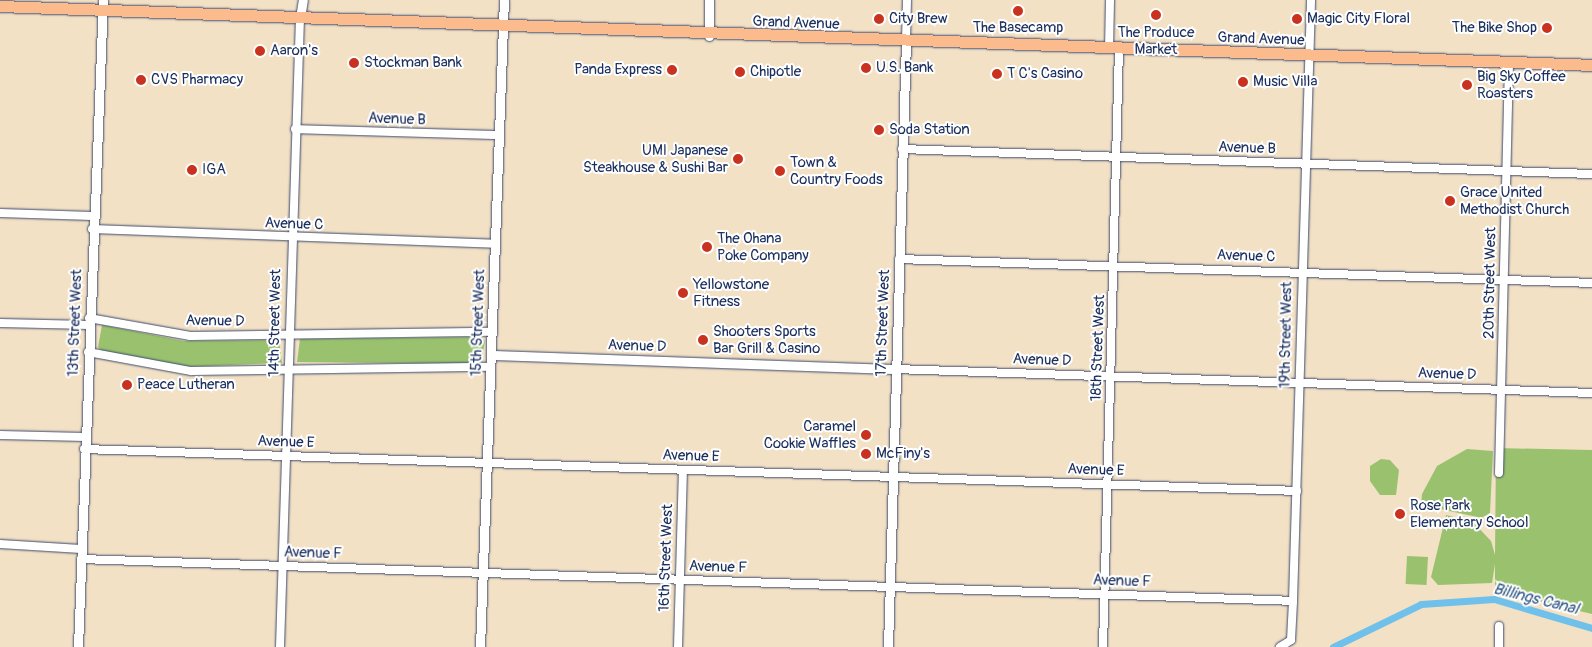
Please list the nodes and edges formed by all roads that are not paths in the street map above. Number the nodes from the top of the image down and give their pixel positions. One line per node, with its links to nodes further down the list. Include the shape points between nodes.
1 (303, 0): 9 (street, 14th Street West)
2 (504, 0): 10 (street, 15th Street West)
3 (709, 0): 11 (street)
4 (907, 0): 12 (street, 17th Street West)
5 (1110, 0): 13 (street, 18th Street West)
6 (1311, 0): 14 (street, 19th Street West)
7 (103, 5): 8 (main road, Grand Avenue); 9 (main road, Grand Avenue); 25 (street, 13th Street West)
8 (0, 6)
9 (300, 18): 10 (main road, Grand Avenue); 17 (street, 14th Street West)
10 (503, 27): 11 (main road, Grand Avenue); 18 (street, 15th Street West)
11 (709, 36): 12 (main road, Grand Avenue)
12 (906, 41): 13 (main road, Grand Avenue); 19 (street, 17th Street West)
13 (1114, 49): 14 (main road, Grand Avenue); 20 (street, 18th Street West)
14 (1309, 56): 15 (main road, Grand Avenue); 21 (street, 19th Street West)
15 (1509, 63): 16 (main road, Grand Avenue); 22 (street, 20th Street West)
16 (1592, 65)
17 (295, 129): 18 (street, Avenue B); 27 (street, 14th Street West)
18 (499, 135): 28 (street, 15th Street West)
19 (902, 149): 20 (street, Avenue B); 29 (street, 17th Street West)
20 (1116, 158): 21 (street, Avenue B); 30 (street, 18th Street West)
21 (1304, 164): 22 (street, Avenue B); 31 (street, 19th Street West)
22 (1506, 172): 23 (street, Avenue B); 32 (street, 20th Street West)
23 (1592, 174)
24 (0, 213): 25 (street)
25 (92, 216): 26 (street, 13th Street West)
26 (92, 229): 27 (street, Avenue C); 34 (street, 13th Street West)
27 (291, 238): 28 (street, Avenue C); 37 (street, 14th Street West)
28 (495, 244): 36 (street, 15th Street West)
29 (899, 259): 30 (street, Avenue C); 41 (street, 17th Street West)
30 (1114, 266): 31 (street, Avenue C); 43 (street, 18th Street West)
31 (1302, 272): 32 (street, Avenue C); 44 (street, 19th Street West)
32 (1504, 280): 33 (street, Avenue C); 45 (street, 20th Street West)
33 (1592, 283)
34 (89, 321): 35 (street, Avenue D); 37 (street, Avenue D, via 190,336); 38 (street, 13th Street West)
35 (0, 323)
36 (491, 332): 37 (street, Avenue D); 39 (street, 15th Street West)
37 (288, 335): 42 (street, 14th Street West)
38 (88, 352): 42 (street, via 174,370); 48 (street, 13th Street West)
39 (491, 354): 40 (street, 15th Street West); 41 (street, Avenue D)
40 (490, 368): 42 (street); 51 (street, 15th Street West)
41 (895, 369): 43 (street, Avenue D); 54 (street, 17th Street West)
42 (288, 370): 50 (street, 14th Street West)
43 (1110, 376): 44 (street, Avenue D); 55 (street, 18th Street West)
44 (1299, 382): 45 (street, Avenue D); 56 (street, 19th Street West)
45 (1502, 390): 46 (street, Avenue D); 53 (street, 20th Street West)
46 (1592, 393)
47 (0, 435): 48 (street)
48 (85, 438): 49 (street, 13th Street West)
49 (84, 449): 50 (street, Avenue E); 58 (street, 13th Street West)
50 (285, 456): 51 (street, Avenue E); 59 (street, 14th Street West)
51 (486, 464): 52 (street, Avenue E); 60 (street, 15th Street West)
52 (683, 470): 54 (street, Avenue E); 61 (street, 16th Street West)
53 (1499, 473)
54 (893, 477): 55 (street, Avenue E); 62 (street, 17th Street West)
55 (1108, 485): 56 (street, Avenue E); 63 (street, 18th Street West)
56 (1297, 491): 64 (street, 19th Street West)
57 (0, 544): 58 (street, Avenue F)
58 (81, 554): 59 (street, Avenue F); 66 (street, 13th Street West)
59 (282, 566): 60 (street, Avenue F); 67 (street, 14th Street West)
60 (483, 574): 61 (street, Avenue F); 68 (street, 15th Street West)
61 (680, 580): 62 (street, Avenue F); 69 (street, 16th Street West)
62 (889, 587): 63 (street, Avenue F); 70 (street, 17th Street West)
63 (1104, 595): 64 (street, Avenue F); 71 (street, 18th Street West)
64 (1294, 601): 72 (street, 19th Street West, via 1291,640)
65 (1499, 626): 73 (street)
66 (78, 647)
67 (280, 647)
68 (480, 647)
69 (678, 647)
70 (888, 647)
71 (1103, 647)
72 (1280, 647)
73 (1499, 647)

